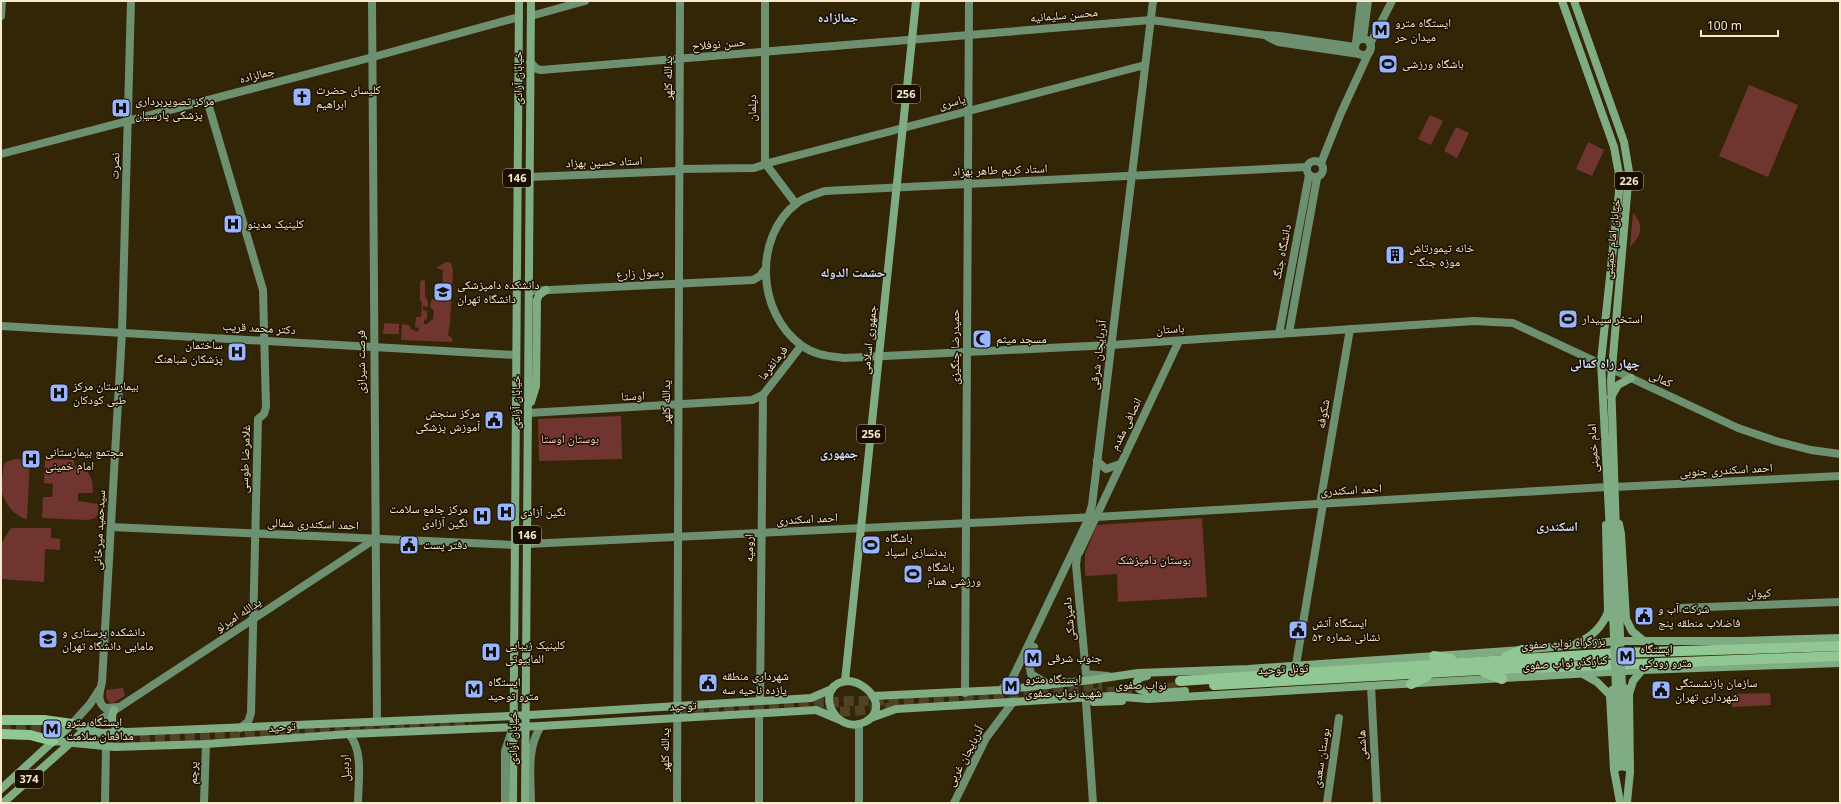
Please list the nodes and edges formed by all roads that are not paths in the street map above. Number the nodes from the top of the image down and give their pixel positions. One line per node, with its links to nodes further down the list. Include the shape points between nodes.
1 (2, 1): 17 (main road)
2 (131, 1): 33 (main road, نصرت)
3 (372, 1): 27 (main road, فرصت شیرازی)
4 (519, 1): 19 (main road, خیابان آزادی / 146)
5 (531, 1): 18 (main road, خیابان آزادی / 146)
6 (585, 1): 18 (main road)
7 (680, 1): 28 (main road, یدالله کلهر)
8 (765, 1): 26 (main road, دیلمان)
9 (916, 1): 24 (main road, جمهوری اسلامی / 256)
10 (969, 1): 21 (main road, حمیدرضا چنگیزی)
11 (1153, 1): 20 (main road, آذربایجان شرقی)
12 (1361, 1): 25 (main road)
13 (1368, 1): 25 (main road)
14 (1392, 1): 25 (main road, via 1374,35)
15 (1562, 1): 23 (main road, خیابان امام خمینی / 226)
16 (1574, 1): 22 (main road, خیابان امام خمینی / 226)
17 (1, 16)
18 (531, 16): 29 (main road, خیابان آزادی / 146)
19 (519, 17): 27 (main road, جمالزاده); 66 (main road, خیابان آزادی / 146)
20 (1150, 20): 21 (main road, محسن سلیمانیه); 25 (main road, محسن سلیمانیه); 30 (main road, آذربایجان شرقی)
21 (969, 35): 24 (main road, محسن سلیمانیه); 32 (main road, حمیدرضا چنگیزی)
22 (1586, 35): 23 (main road, via 1580,41); 46 (main road, خیابان امام خمینی / 226, via 1624,142 1629,172)
23 (1576, 38): 45 (main road, خیابان امام خمینی / 226, via 1614,147)
24 (912, 39): 26 (main road, حسن نوفلاح); 34 (main road, جمهوری اسلامی / 256)
25 (1363, 47): 36 (main road)
26 (764, 52): 28 (main road, حسن نوفلاح); 37 (main road, دیلمان)
27 (373, 57): 31 (main road, جمالزاده); 64 (main road, فرصت شیرازی)
28 (680, 60): 29 (main road, حسن نوفلاح, via 541,70); 38 (main road, یدالله کلهر)
29 (530, 62): 40 (main road, خیابان آزادی / 146)
30 (1145, 65): 32 (main road, یاسری); 41 (main road, آذربایجان شرقی)
31 (208, 100): 33 (main road, جمالزاده); 60 (main road, غلامرضا طوسی, via 263,290)
32 (968, 110): 34 (main road, یاسری); 43 (main road, حمیدرضا چنگیزی)
33 (128, 121): 35 (main road, جمالزاده); 57 (main road, نصرت)
34 (900, 128): 37 (main road, یاسری); 44 (main road, جمهوری اسلامی / 256)
35 (1, 154)
36 (1319, 162): 39 (main road, via 1310,163); 42 (main road, via 1324,170)
37 (765, 165): 38 (main road, استاد حسین بهزاد, via 754,168); 47 (main road)
38 (679, 170): 40 (main road, استاد حسین بهزاد); 50 (main road, یدالله کلهر)
39 (1308, 171): 41 (main road, استاد کریم طاهر بهزاد); 42 (main road, via 1313,178); 59 (main road, دانشگاه جنگ)
40 (530, 177): 52 (main road, خیابان آزادی / 146)
41 (1132, 177): 43 (main road, استاد کریم طاهر بهزاد); 62 (main road, آذربایجان شرقی)
42 (1317, 178): 58 (main road, دانشگاه جنگ)
43 (968, 184): 44 (main road, استاد کریم طاهر بهزاد); 65 (main road, حمیدرضا چنگیزی)
44 (897, 187): 47 (main road, استاد کریم طاهر بهزاد, via 829,191); 68 (main road, جمهوری اسلامی / 256)
45 (1619, 192): 46 (main road, via 1625,188); 69 (main road, خیابان امام خمینی / 226)
46 (1629, 193): 70 (main road, خیابان امام خمینی / 226)
47 (796, 204): 48 (main road, استاد کریم طاهر بهزاد, via 774,234 768,248)
48 (766, 268): 49 (main road); 53 (main road, استاد کریم طاهر بهزاد)
49 (753, 280): 50 (main road, رسول زارع); 53 (main road, via 762,284)
50 (679, 284): 51 (main road, رسول زارع); 74 (main road, یدالله کلهر)
51 (546, 290): 52 (main road, رسول زارع); 67 (main road, via 537,300)
52 (529, 291): 67 (main road, خیابان آزادی / 146)
53 (768, 294): 63 (main road, via 782,325)
54 (1474, 321): 56 (main road, باستان); 69 (main road, کمالی, via 1513,323)
55 (1, 326): 57 (main road, دکتر محمد قریب)
56 (1350, 329): 58 (main road, باستان); 82 (main road, شکوفه)
57 (122, 332): 60 (main road, دکتر محمد قریب); 85 (main road, سیدحمید میرخانی)
58 (1289, 333): 59 (main road, باستان)
59 (1279, 334): 61 (main road, باستان)
60 (265, 341): 64 (main road, دکتر محمد قریب); 89 (main road, غلامرضا طوسی, via 266,407 264,414 258,419)
61 (1179, 341): 62 (main road, باستان); 78 (main road, انصافی مقدم)
62 (1111, 345): 65 (main road, باستان); 77 (main road, آذربایجان شرقی)
63 (801, 346): 68 (main road, باستان, via 829,356); 72 (main road, فرمانفرما)
64 (373, 347): 66 (main road, دکتر محمد قریب); 86 (main road, فرصت شیرازی)
65 (967, 353): 68 (main road, باستان); 84 (main road, حمیدرضا چنگیزی)
66 (516, 355): 67 (main road); 94 (main road, خیابان آزادی / 146)
67 (532, 356): 75 (main road, خیابان آزادی / 146)
68 (879, 358): 87 (main road, جمهوری اسلامی / 256)
69 (1601, 364): 70 (main road, کمالی); 80 (main road, امام خمینی / 226)
70 (1611, 368): 71 (main road, کمالی); 73 (main road, امام خمینی / 226)
71 (1631, 378): 73 (main road, via 1618,385); 76 (main road, کمالی, via 1738,428 1811,450)
72 (763, 395): 74 (main road, اوستا, via 742,402); 88 (main road, ارومیه)
73 (1610, 400): 80 (main road, امام خمینی / 226)
74 (678, 405): 75 (main road, اوستا); 90 (main road, یدالله کلهر)
75 (528, 413): 95 (main road, خیابان آزادی / 146)
76 (1840, 454)
77 (1097, 461): 78 (main road, via 1106,469); 83 (main road, آذربایجان شرقی)
78 (1120, 464): 83 (main road, انصافی مقدم)
79 (1840, 476): 80 (main road, احمد اسکندری جنوبی)
80 (1610, 487): 81 (main road, امام خمینی / 226); 82 (main road, احمد اسکندری)
81 (1611, 503): 100 (main road, via 1605,532); 101 (main road, via 1621,534); 174 (main road, امام خمینی / 226, bridge)
82 (1321, 504): 83 (main road, احمد اسکندری); 114 (main road, شکوفه)
83 (1093, 517): 84 (main road, احمد اسکندری); 97 (main road, آذربایجان شرقی); 131 (main road, آذربایجان شرقی, via 1013,677)
84 (966, 523): 87 (main road, احمد اسکندری); 133 (main road, حمیدرضا چنگیزی)
85 (111, 527): 89 (main road, احمد اسکندری شمالی); 124 (main road, سیدحمید میرخانی)
86 (375, 528): 92 (main road, فرصت شیرازی); 93 (main road, via 381,536)
87 (861, 528): 88 (main road, احمد اسکندری); 123 (main road, جمهوری اسلامی / 256)
88 (762, 533): 90 (main road, احمد اسکندری); 139 (main road, ارومیه)
89 (255, 534): 91 (main road, احمد اسکندری شمالی); 102 (main road, غلامرضا طوسی)
90 (678, 537): 95 (main road, احمد اسکندری); 143 (main road, یدالله کلهر)
91 (353, 538): 92 (main road, احمد اسکندری شمالی); 96 (main road, via 359,542)
92 (375, 538): 93 (main road, احمد اسکندری شمالی); 96 (main road, یدالله امیرلو); 154 (main road, فرصت شیرازی)
93 (392, 539): 94 (main road, احمد اسکندری شمالی)
94 (515, 544): 95 (main road); 148 (main road, خیابان آزادی / 146)
95 (526, 544): 147 (main road, خیابان آزادی / 146)
96 (357, 551): 102 (main road, یدالله امیرلو)
97 (1077, 557): 121 (main road, دامپزشکی, via 1086,674); 127 (main road, آذربایجان شرقی, via 1030,653 1031,674)
98 (1840, 602): 99 (main road, کیوان)
99 (1680, 608)
100 (1608, 612): 101 (main road, via 1610,617 1616,620 1622,618); 105 (main road, via 1596,631)
101 (1625, 612): 104 (main road, via 1629,628)
102 (253, 619): 145 (main road, یدالله امیرلو); 160 (main road, غلامرضا طوسی, via 251,713 248,722)
103 (1840, 638): 104 (main road, کنارگذر نواب صفوی)
104 (1645, 641): 105 (main road, کنارگذر نواب صفوی)
105 (1570, 646): 107 (main road, کنارگذر نواب صفوی)
106 (1840, 646): 110 (highway, بزرگراه نواب صفوی, via 1617,653)
107 (1522, 650): 108 (main road, کنارگذر نواب صفوی); 110 (highway)
108 (1434, 656): 111 (main road, کنارگذر نواب صفوی); 112 (highway)
109 (1840, 656): 116 (highway, بزرگراه نواب صفوی)
110 (1498, 660): 112 (highway, بزرگراه نواب صفوی)
111 (1343, 662): 114 (main road, نواب صفوی)
112 (1469, 662): 118 (highway, بزرگراه نواب صفوی)
113 (1840, 663): 117 (main road, کنارگذر نواب صفوی)
114 (1296, 665): 115 (main road, نواب صفوی)
115 (1248, 669): 121 (main road, نواب صفوی, via 1138,673); 134 (main road, via 1216,674 1142,677 1136,684 1138,689 1147,692 1216,690)
116 (1480, 670): 119 (highway, بزرگراه نواب صفوی); 122 (highway)
117 (1642, 670): 120 (main road, کنارگذر نواب صفوی); 135 (main road, via 1633,681)
118 (1385, 672): 119 (highway, بزرگراه نواب صفوی); 125 (highway, تونل توحید)
119 (1433, 673): 126 (highway)
120 (1583, 674): 122 (main road, کنارگذر نواب صفوی); 136 (main road, via 1597,682)
121 (1115, 677): 127 (main road, نواب صفوی)
122 (1502, 679): 126 (main road, کنارگذر نواب صفوی)
123 (845, 681): 130 (main road); 137 (main road, via 862,685)
124 (102, 682): 145 (main road, سیدحمید میرخانی, via 101,705); 155 (main road, via 90,704)
125 (1180, 684)
126 (1411, 684): 128 (main road, کنارگذر نواب صفوی)
127 (1049, 685): 131 (main road, نواب صفوی)
128 (1371, 686): 129 (main road, کنارگذر نواب صفوی); 189 (main road, هاشمی)
129 (1340, 687): 134 (main road, نواب صفوی)
130 (832, 689): 139 (main road, توحید, via 811,698); 153 (main road, via 829,696 830,707)
131 (1000, 690): 133 (main road, نواب صفوی)
132 (948, 693): 133 (main road, نواب صفوی); 137 (main road, نواب صفوی); 144 (main road)
133 (965, 693)
134 (1233, 694): 138 (main road, نواب صفوی)
135 (1629, 694): 136 (main road, via 1625,688 1618,686); 174 (main road, via 1630,772)
136 (1610, 695): 174 (main road, via 1614,774)
137 (873, 696): 150 (main road, via 876,709)
138 (1135, 698): 140 (main road, نواب صفوی, via 1111,696); 142 (main road, via 1124,701)
139 (760, 701): 143 (main road, توحید)
140 (1030, 701): 141 (main road, نواب صفوی); 142 (main road, via 1043,704)
141 (1013, 702): 144 (main road, نواب صفوی); 186 (main road, آذربایجان غربی, via 986,738)
142 (1086, 702): 187 (main road)
143 (677, 706): 147 (main road, توحید); 149 (main road, یدالله کلهر)
144 (948, 707): 150 (main road, نواب صفوی, via 896,709)
145 (116, 709): 161 (main road, یدالله امیرلو); 162 (main road, via 112,714 113,723 121,732)
146 (759, 713): 149 (main road, توحید); 153 (main road, توحید, via 816,710); 184 (main road)
147 (525, 715): 148 (main road, توحید); 157 (main road, خیابان آزادی / 146)
148 (513, 716): 154 (main road, توحید); 159 (main road, خیابان آزادی / 146)
149 (677, 718): 158 (main road, توحید); 183 (main road, یدالله کلهر)
150 (871, 718): 156 (main road)
151 (1339, 718): 188 (main road, بوستان سعدی)
152 (1, 720): 155 (highway, via 50,720)
153 (840, 720): 156 (main road)
154 (377, 722): 160 (main road, توحید); 164 (main road)
155 (72, 724): 161 (main road, توحید); 167 (main road, 374)
156 (859, 724): 185 (main road)
157 (525, 726): 158 (main road, توحید); 159 (main road, توحید); 171 (main road); 181 (main road, خیابان آزادی / 146)
158 (541, 726): 171 (main road, via 533,739)
159 (513, 727): 164 (main road, توحید); 179 (main road, via 505,751); 180 (main road, خیابان آزادی / 146)
160 (239, 728): 162 (main road, توحید)
161 (86, 729): 163 (main road, توحید); 168 (main road, 374)
162 (127, 732): 163 (main road, توحید)
163 (106, 733): 170 (main road)
164 (377, 733): 166 (main road, توحید)
165 (1, 734): 167 (highway, via 30,735)
166 (349, 734): 169 (main road, توحید); 178 (main road, اردبیل, via 356,744 358,755)
167 (53, 741): 168 (main road, توحید); 172 (main road, 374)
168 (69, 742): 170 (main road, توحید); 173 (main road, 374)
169 (206, 744): 170 (main road, توحید); 177 (main road, پرچم)
170 (106, 747): 176 (main road)
171 (531, 753): 182 (main road)
172 (1, 788)
173 (12, 799): 175 (main road, 374)
174 (1624, 802)
175 (2, 803)
176 (105, 803)
177 (204, 803)
178 (358, 803)
179 (504, 803)
180 (513, 803)
181 (525, 803)
182 (531, 803)
183 (677, 803)
184 (759, 803)
185 (859, 803)
186 (954, 803)
187 (1093, 803)
188 (1327, 803)
189 (1377, 803)

